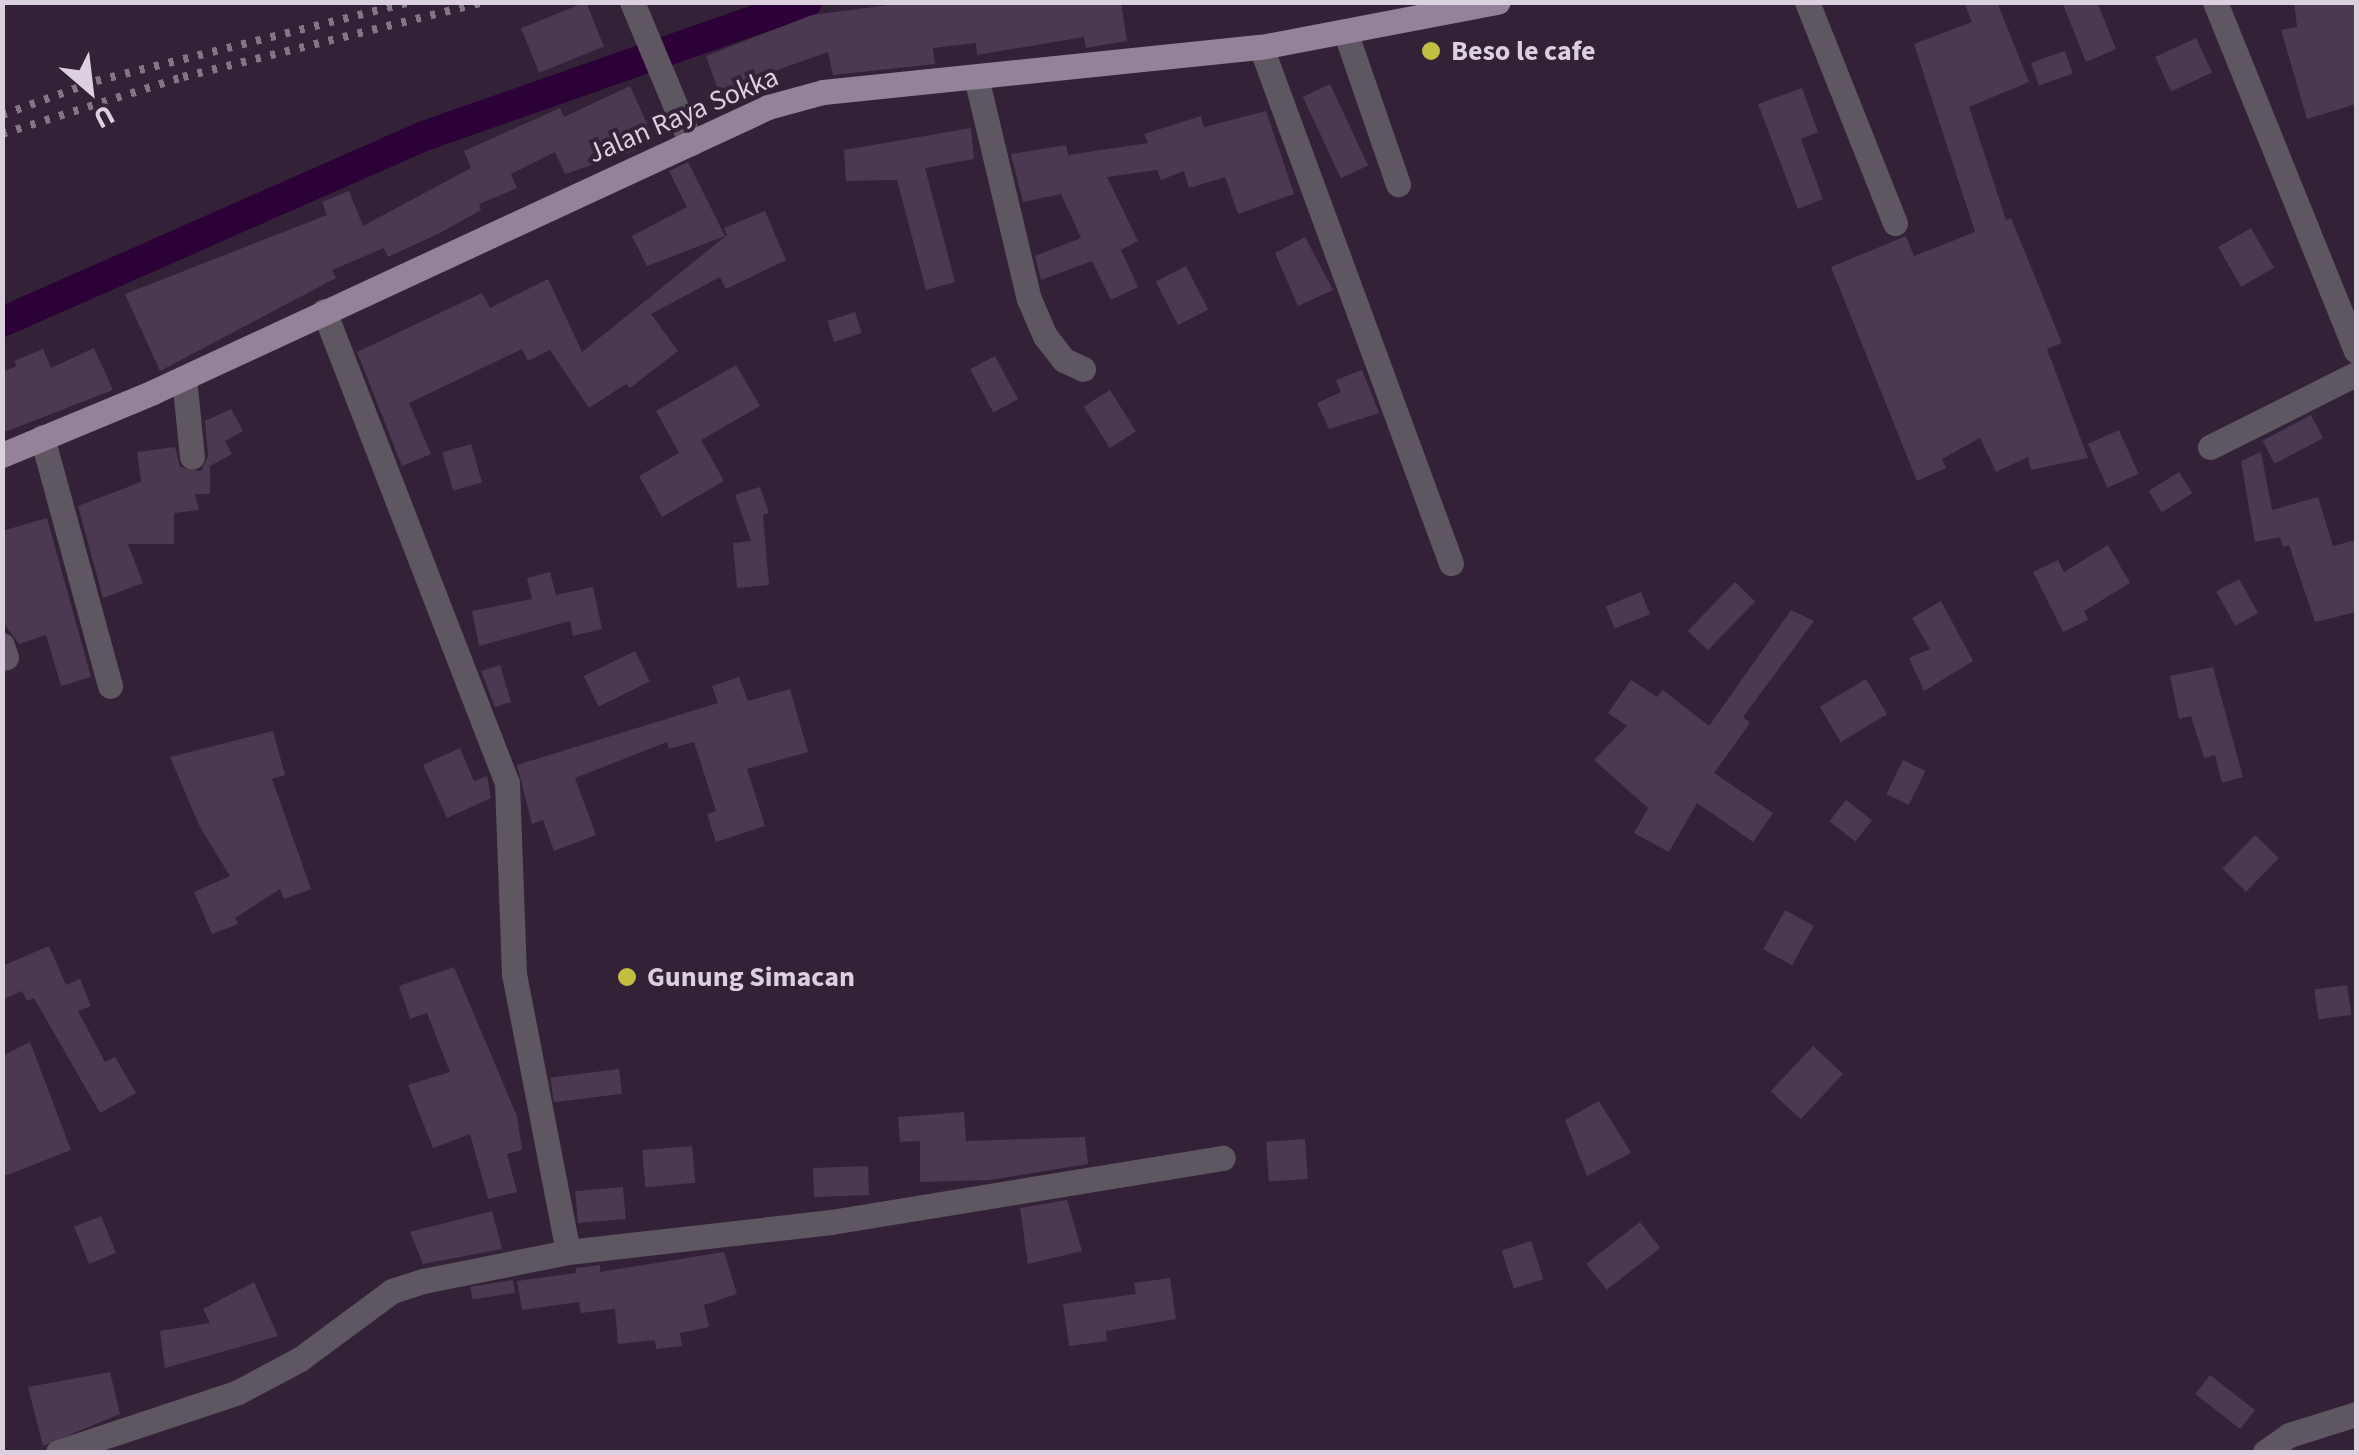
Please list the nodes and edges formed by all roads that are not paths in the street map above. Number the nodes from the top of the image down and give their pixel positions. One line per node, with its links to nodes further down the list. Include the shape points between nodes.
1 (1498, 2): 5 (main road, Jalan Raya Sokka)
2 (1808, 2): 10 (street)
3 (2215, 2): 12 (street)
4 (636, 11): 8 (street)
5 (1346, 34): 6 (main road, Jalan Raya Sokka); 9 (street)
6 (1261, 47): 7 (main road, Jalan Raya Sokka); 20 (street)
7 (976, 76): 8 (main road, Jalan Raya Sokka, via 823,92 768,108); 13 (street, via 1029,299 1044,336)
8 (692, 143): 11 (main road, Jalan Raya Sokka)
9 (1398, 184)
10 (1895, 223)
11 (324, 311): 15 (main road, Jalan Raya Sokka); 23 (street, via 508,783 514,974)
12 (2356, 351)
13 (1082, 370)
14 (2356, 374): 17 (street)
15 (184, 378): 16 (main road, Jalan Raya Sokka); 19 (street)
16 (42, 437): 18 (main road, Jalan Raya Sokka); 21 (street)
17 (2210, 447)
18 (2, 454)
19 (192, 457)
20 (1451, 564)
21 (110, 686)
22 (1223, 1158): 23 (street, via 831,1222)
23 (568, 1252): 25 (street, via 392,1292 300,1359 238,1392)
24 (2356, 1414): 26 (street, via 2289,1435)
25 (58, 1452)
26 (2265, 1452)

